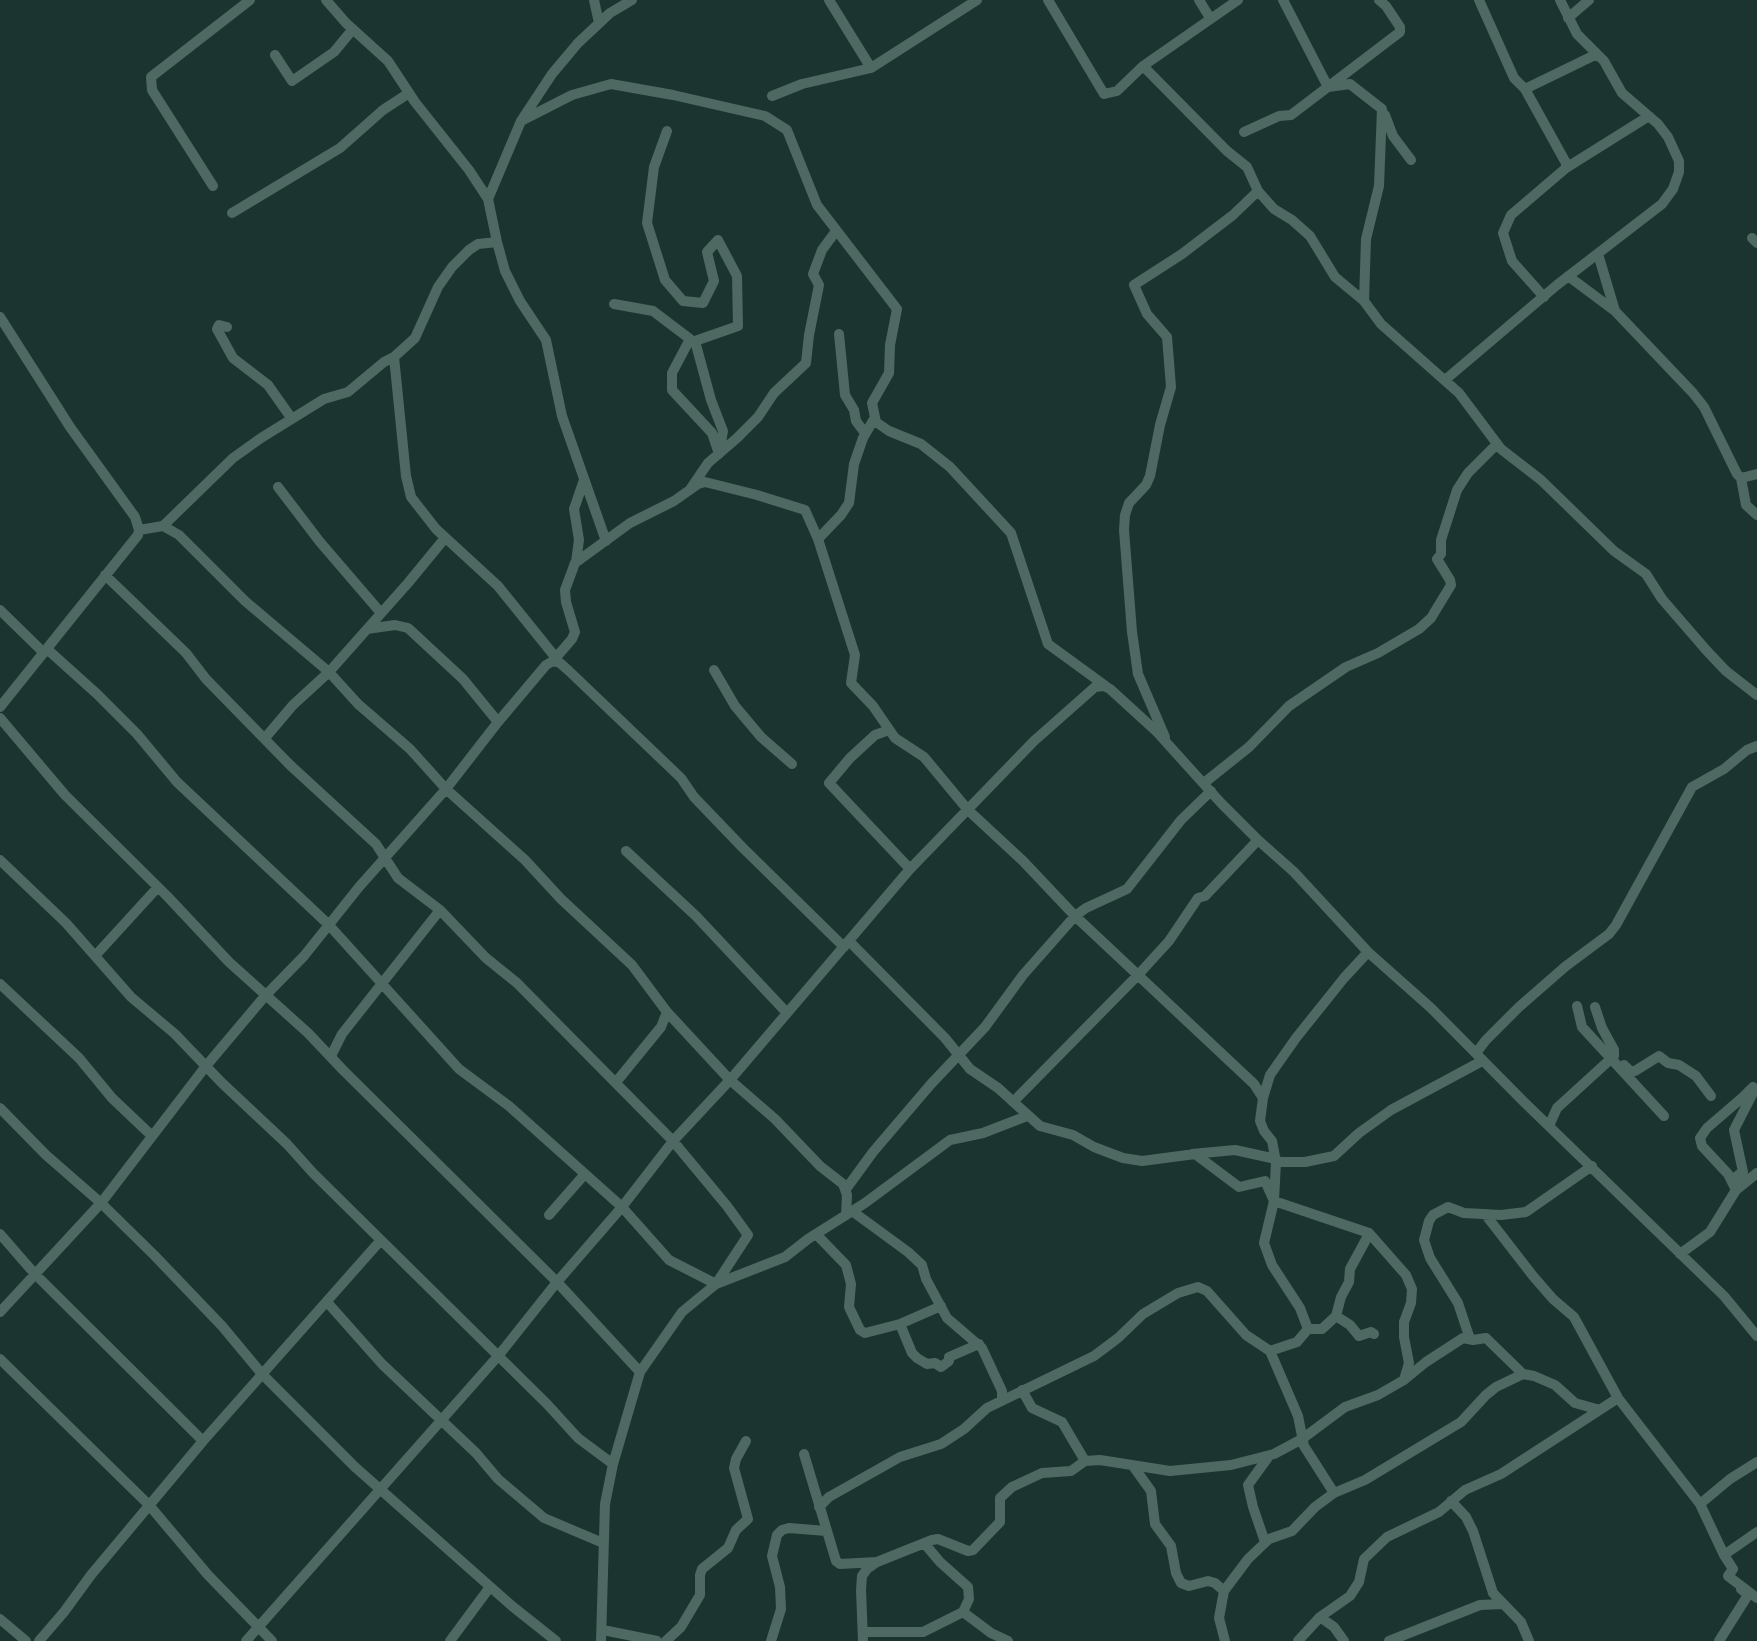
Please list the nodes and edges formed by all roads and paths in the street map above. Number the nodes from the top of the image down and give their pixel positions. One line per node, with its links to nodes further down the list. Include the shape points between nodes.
1 (250, 0): 34 (street, via 151,77 152,90)
2 (326, 0): 18 (street)
3 (594, 0): 17 (street)
4 (632, 0): 17 (street)
5 (829, 0): 22 (street)
6 (977, 0): 22 (street)
7 (1048, 0): 21 (street, via 1104,94 1117,91)
8 (1199, 0): 15 (street)
9 (1238, 0): 15 (street)
10 (1283, 0): 23 (street)
11 (1378, 0): 23 (street, via 1400,33)
12 (1479, 0): 24 (street, via 1514,78)
13 (1560, 0): 16 (street)
14 (1589, 0): 16 (street)
15 (1210, 18): 21 (street)
16 (1569, 18): 19 (street, via 1577,34)
17 (599, 23): 29 (street, via 552,74)
18 (353, 29): 20 (street, via 334,52 292,81); 25 (street, via 388,61)
19 (1597, 54): 24 (street); 28 (street, via 1622,93)
20 (275, 55)
21 (1143, 66): 35 (street, via 1247,167)
22 (871, 68): 26 (street)
23 (1328, 87): 27 (street, via 1350,84); 31 (street, via 1291,115)
24 (1525, 89): 33 (street)
25 (409, 93): 36 (street); 37 (street, via 340,148)
26 (772, 96)
27 (1382, 109): 32 (street); 43 (street, via 1379,186 1366,239)
28 (1648, 116): 33 (street); 40 (street, via 1668,137 1679,162 1673,189 1662,204)
29 (522, 121): 36 (street); 38 (street, via 572,95 611,84 765,116 787,130 817,205)
30 (667, 131): 55 (street, via 654,167 647,223 665,280 683,301 702,303 714,281 707,252 718,240 737,276 738,326 695,341 723,431)
31 (1244, 132)
32 (1411, 160)
33 (1566, 168): 42 (street, via 1511,215 1503,233 1511,261)
34 (213, 186)
35 (1258, 191): 43 (street, via 1310,236 1335,277); 83 (street, via 1182,254 1134,285 1147,314 1167,338 1171,387 1150,476 1129,503 1124,530 1138,674)
36 (488, 200): 39 (street)
37 (232, 213)
38 (836, 230): 52 (street, via 897,309 889,373 872,403); 55 (street, via 813,274 819,285 806,363)
39 (497, 242): 49 (street, via 478,244 452,267 415,338); 58 (street, via 520,301 545,337 562,416)
40 (1598, 254): 41 (street); 45 (street)
41 (1569, 276): 42 (street); 45 (street)
42 (1544, 297): 50 (street)
43 (1364, 301): 50 (street, via 1385,330)
44 (614, 304): 55 (street, via 653,312 690,339 671,373 672,390 712,432)
45 (1615, 311): 57 (street, via 1704,407)
46 (0, 317): 63 (street, via 70,427 135,517)
47 (227, 327): 51 (street, via 217,329 233,358 268,385)
48 (839, 334): 53 (street, via 845,394)
49 (394, 357): 51 (street, via 348,392 324,399); 64 (street, via 411,497)
50 (1445, 380): 54 (street)
51 (292, 419): 62 (street, via 233,458)
52 (874, 419): 53 (street); 76 (street, via 889,431 921,444 950,467 1011,533 1048,644)
53 (865, 433): 65 (street, via 852,473 849,503)
54 (1497, 444): 77 (street, via 1614,551 1646,574 1707,651); 86 (street, via 1457,490 1437,559 1451,585 1431,618 1289,706)
55 (719, 454): 60 (street)
56 (1757, 474): 57 (street)
57 (1741, 478): 61 (street, via 1746,505)
58 (584, 480): 66 (street); 67 (street, via 574,509 579,540)
59 (278, 487): 70 (street)
60 (690, 490): 65 (street, via 709,482 799,508 808,513); 66 (street)
61 (1757, 515)
62 (163, 526): 63 (street); 75 (street, via 179,535 245,601)
63 (139, 530): 68 (street)
64 (445, 538): 70 (street); 73 (street, via 498,586)
65 (818, 539): 81 (street, via 856,655 850,683)
66 (606, 541): 67 (street)
67 (576, 562): 73 (street, via 565,590 575,632)
68 (105, 575): 72 (street); 82 (street)
69 (0, 610): 72 (street)
70 (381, 613): 71 (street)
71 (367, 629): 75 (street); 80 (street, via 408,628 463,679)
72 (45, 651): 78 (street); 97 (street, via 97,694 177,782)
73 (554, 660): 80 (street); 98 (street)
74 (714, 670): 85 (street, via 734,706)
75 (329, 672): 82 (street); 87 (street, via 410,748)
76 (1110, 689): 83 (street); 88 (street, via 1091,689)
77 (1757, 695)
78 (0, 707)
79 (0, 718): 94 (street, via 65,795)
80 (498, 722): 87 (street)
81 (888, 730): 88 (street, via 924,757); 93 (street, via 875,735 850,758 829,786)
82 (265, 738): 91 (street)
83 (1167, 743): 86 (street)
84 (1757, 746): 111 (street, via 1692,787 1609,934 1519,1007 1486,1040)
85 (792, 764)
86 (1208, 787): 89 (street); 96 (street, via 1126,889)
87 (446, 789): 91 (street); 107 (street, via 632,965)
88 (968, 810): 93 (street); 96 (street)
89 (1258, 840): 99 (street); 101 (street, via 1198,898)
90 (626, 850): 108 (street, via 705,925)
91 (386, 858): 95 (street, via 398,878); 97 (street)
92 (0, 860): 100 (street)
93 (910, 869): 98 (street)
94 (158, 887): 100 (street); 104 (street)
95 (440, 910): 103 (street); 115 (street)
96 (1075, 916): 101 (street); 109 (street)
97 (328, 924): 103 (street); 104 (street)
98 (846, 944): 108 (street); 109 (street, via 946,1038)
99 (1368, 952): 111 (street); 118 (street, via 1296,1038 1270,1075)
100 (95, 956): 113 (street, via 131,997)
101 (1138, 975): 118 (street, via 1254,1084); 119 (street)
102 (0, 984): 124 (street)
103 (382, 984): 110 (street, via 342,1034); 130 (street, via 459,1069)
104 (265, 996): 110 (street); 113 (street)
105 (1577, 1006): 112 (street, via 1582,1027)
106 (1595, 1007): 112 (street, via 1614,1050)
107 (667, 1012): 114 (street); 115 (street, via 661,1027)
108 (787, 1013): 114 (street)
109 (958, 1055): 119 (street); 132 (street)
110 (331, 1056): 145 (street)
111 (1479, 1057): 123 (street); 127 (street, via 1391,1110 1334,1156 1305,1162)
112 (1613, 1058): 117 (street, via 1632,1072 1659,1056 1696,1076); 121 (street); 123 (street, via 1557,1108)
113 (206, 1066): 124 (street); 142 (street)
114 (730, 1080): 125 (street); 132 (street)
115 (617, 1081): 125 (street)
116 (1755, 1086): 131 (street, via 1734,1130 1743,1172 1737,1176); 131 (street, via 1700,1138 1702,1146)
117 (1711, 1096)
118 (1263, 1098): 127 (street, via 1260,1121 1272,1141)
119 (1013, 1102): 122 (street)
120 (0, 1108): 134 (street)
121 (1664, 1115)
122 (1027, 1116): 126 (street, via 1046,1129 1073,1135 1123,1158 1142,1161); 136 (street, via 950,1140)
123 (1549, 1126): 128 (street)
124 (152, 1135): 134 (street)
125 (673, 1141): 135 (street); 146 (street, via 748,1236)
126 (1192, 1154): 127 (street, via 1235,1150); 133 (street, via 1239,1187 1265,1181)
127 (1276, 1160): 133 (street)
128 (1592, 1166): 137 (street, via 1526,1212); 143 (street)
129 (1757, 1173): 131 (street)
130 (584, 1175): 135 (street); 138 (street)
131 (1740, 1186): 143 (street, via 1716,1225)
132 (846, 1189): 136 (street)
133 (1274, 1201): 141 (street); 152 (street, via 1264,1243)
134 (101, 1203): 144 (street); 161 (street, via 222,1326)
135 (622, 1207): 145 (street); 146 (street, via 669,1260)
136 (849, 1213): 140 (street); 148 (street, via 919,1261)
137 (1485, 1214): 155 (street, via 1445,1207 1433,1214 1424,1240 1458,1303); 165 (street, via 1532,1276 1574,1317)
138 (550, 1215)
139 (0, 1234): 144 (street)
140 (816, 1234): 146 (street, via 785,1257); 151 (street, via 846,1265 851,1283 849,1307 860,1330 869,1334)
141 (1369, 1234): 150 (street, via 1350,1269); 163 (street, via 1406,1275 1412,1289 1404,1321 1409,1363)
142 (381, 1240): 147 (street); 158 (street)
143 (1680, 1254): 154 (street)
144 (34, 1273): 149 (street); 170 (street)
145 (556, 1282): 158 (street); 160 (street)
146 (716, 1284): 160 (street, via 682,1312)
147 (327, 1302): 161 (street); 168 (street)
148 (941, 1306): 151 (street); 156 (street, via 952,1323)
149 (0, 1312)
150 (1336, 1316): 152 (street, via 1322,1329); 153 (street, via 1359,1336)
151 (900, 1324): 156 (street, via 914,1356 927,1364 941,1367 949,1357)
152 (1308, 1329): 157 (street, via 1297,1342)
153 (1374, 1334)
154 (1757, 1336)
155 (1470, 1339): 162 (street, via 1486,1338); 163 (street, via 1459,1340)
156 (979, 1344): 166 (street)
157 (1270, 1351): 164 (street, via 1246,1335 1207,1291 1198,1287 1143,1314 1094,1356); 169 (street, via 1289,1390)
158 (499, 1354): 168 (street); 176 (street, via 578,1438)
159 (0, 1359): 182 (street)
160 (640, 1372): 176 (street)
161 (262, 1374): 170 (street); 178 (street)
162 (1523, 1374): 167 (street, via 1555,1385 1575,1403); 179 (street, via 1496,1387 1466,1419 1365,1480)
163 (1404, 1380): 169 (street, via 1345,1408)
164 (1022, 1390): 166 (street); 174 (street, via 1032,1408 1062,1422)
165 (1618, 1398): 167 (street); 181 (street)
166 (1002, 1400): 183 (street, via 941,1444 900,1457)
167 (1600, 1410): 180 (street)
168 (440, 1420): 178 (street); 187 (street, via 544,1518)
169 (1302, 1439): 173 (street); 179 (street)
170 (204, 1441): 182 (street)
171 (746, 1441): 209 (street, via 734,1468 748,1519 736,1530 729,1548 702,1569 700,1595 678,1631)
172 (804, 1454): 183 (street)
173 (1269, 1456): 177 (street, via 1170,1471); 186 (street, via 1248,1485)
174 (1085, 1461): 177 (street); 188 (street, via 1071,1471 1029,1478 1003,1494 1000,1522 973,1550 938,1539)
175 (1757, 1462): 181 (street)
176 (613, 1464): 187 (street)
177 (1133, 1466): 193 (street, via 1151,1491 1155,1524 1171,1546 1181,1583 1189,1587 1209,1581)
178 (380, 1490): 192 (street); 199 (street)
179 (1334, 1493): 186 (street, via 1292,1531)
180 (1451, 1502): 195 (street, via 1474,1531 1493,1593); 197 (street, via 1378,1544 1361,1564 1359,1582 1350,1596)
181 (1700, 1504): 189 (street)
182 (149, 1505): 199 (street); 203 (street)
183 (819, 1507): 184 (street)
184 (826, 1531): 190 (street, via 840,1564); 210 (street, via 789,1528 777,1535 772,1556 781,1614)
185 (1757, 1532): 189 (street)
186 (1265, 1542): 193 (street)
187 (603, 1543): 200 (street)
188 (924, 1543): 190 (street); 196 (street, via 968,1587)
189 (1724, 1555): 191 (street, via 1733,1569)
190 (877, 1562): 201 (street, via 862,1576)
191 (1728, 1576): 194 (street); 217 (street, via 1748,1595)
192 (490, 1587): 206 (street); 207 (street)
193 (1224, 1591): 212 (street, via 1219,1618)
194 (1757, 1598)
195 (1502, 1604): 215 (street, via 1480,1605); 216 (street, via 1521,1622)
196 (963, 1612): 201 (street, via 923,1632); 211 (street)
197 (1320, 1617): 213 (street); 214 (street)
198 (0, 1619): 202 (street)
199 (258, 1628): 204 (street); 205 (street)
200 (602, 1636): 208 (street)
201 (863, 1637)
202 (26, 1641)
203 (39, 1641)
204 (246, 1641)
205 (272, 1641)
206 (450, 1641)
207 (555, 1641)
208 (657, 1641)
209 (666, 1641)
210 (771, 1641)
211 (1008, 1641)
212 (1225, 1641)
213 (1298, 1641)
214 (1344, 1641)
215 (1389, 1641)
216 (1529, 1641)
217 (1719, 1641)

